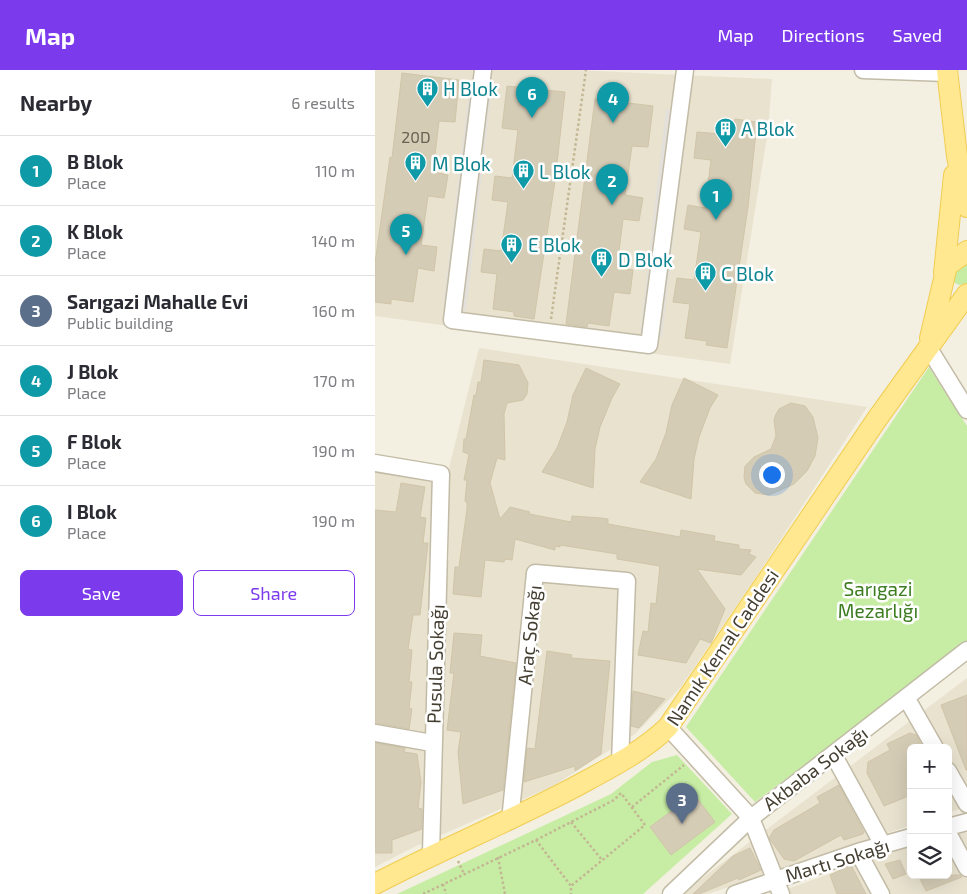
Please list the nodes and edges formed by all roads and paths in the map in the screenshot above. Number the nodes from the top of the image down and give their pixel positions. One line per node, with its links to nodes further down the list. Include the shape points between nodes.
1 (483, 70): 10 (street, via 451,320)
2 (586, 70): 10 (path)
3 (685, 70): 10 (street, via 649,345)
4 (863, 70): 5 (street)
5 (947, 72): 6 (main road)
6 (957, 156): 7 (main road); 8 (main road)
7 (967, 206)
8 (955, 264): 9 (main road, via 945,284 953,292); 11 (main road)
9 (967, 292): 11 (main road, Namık Kemal Caddesi)
10 (549, 332)
11 (928, 347): 12 (street); 16 (main road, Namık Kemal Caddesi)
12 (967, 410)
13 (375, 463): 18 (street, Pusula Sokağı, via 441,474)
14 (967, 650): 15 (street, Akbaba Sokağı)
15 (907, 698): 19 (street); 20 (street, Akbaba Sokağı)
16 (668, 727): 21 (street); 22 (main road, Namık Kemal Caddesi)
17 (375, 733): 18 (street)
18 (432, 743): 36 (street, Pusula Sokağı)
19 (933, 744)
20 (833, 754): 26 (street, Akbaba Sokağı); 34 (street)
21 (695, 756): 25 (path); 26 (street)
22 (620, 763): 27 (main road, Namık Kemal Caddesi); 27 (street, Araç Sokağı, via 627,581 535,573)
23 (952, 778): 24 (street)
24 (967, 804)
25 (631, 807): 28 (path, via 621,793 614,800); 38 (path, via 645,825)
26 (751, 818): 43 (street); 48 (street, Akbaba Sokağı)
27 (510, 821): 36 (main road, Namık Kemal Caddesi)
28 (571, 822): 33 (path); 38 (path)
29 (967, 822): 30 (street)
30 (952, 826)
31 (949, 834): 39 (street)
32 (907, 838): 34 (street, Martı Sokağı)
33 (536, 840): 37 (path); 42 (path)
34 (883, 845): 35 (street, Martı Sokağı)
35 (858, 852): 43 (street, Martı Sokağı); 50 (street)
36 (431, 854): 40 (main road, Namık Kemal Caddesi)
37 (498, 857): 41 (path); 46 (path)
38 (603, 860): 42 (path)
39 (967, 868)
40 (375, 884)
41 (443, 884): 44 (path); 45 (path)
42 (571, 886): 47 (path)
43 (777, 887): 49 (street, Martı Sokağı)
44 (423, 894)
45 (446, 894)
46 (505, 894)
47 (571, 894)
48 (671, 894)
49 (735, 894)
50 (881, 894)

